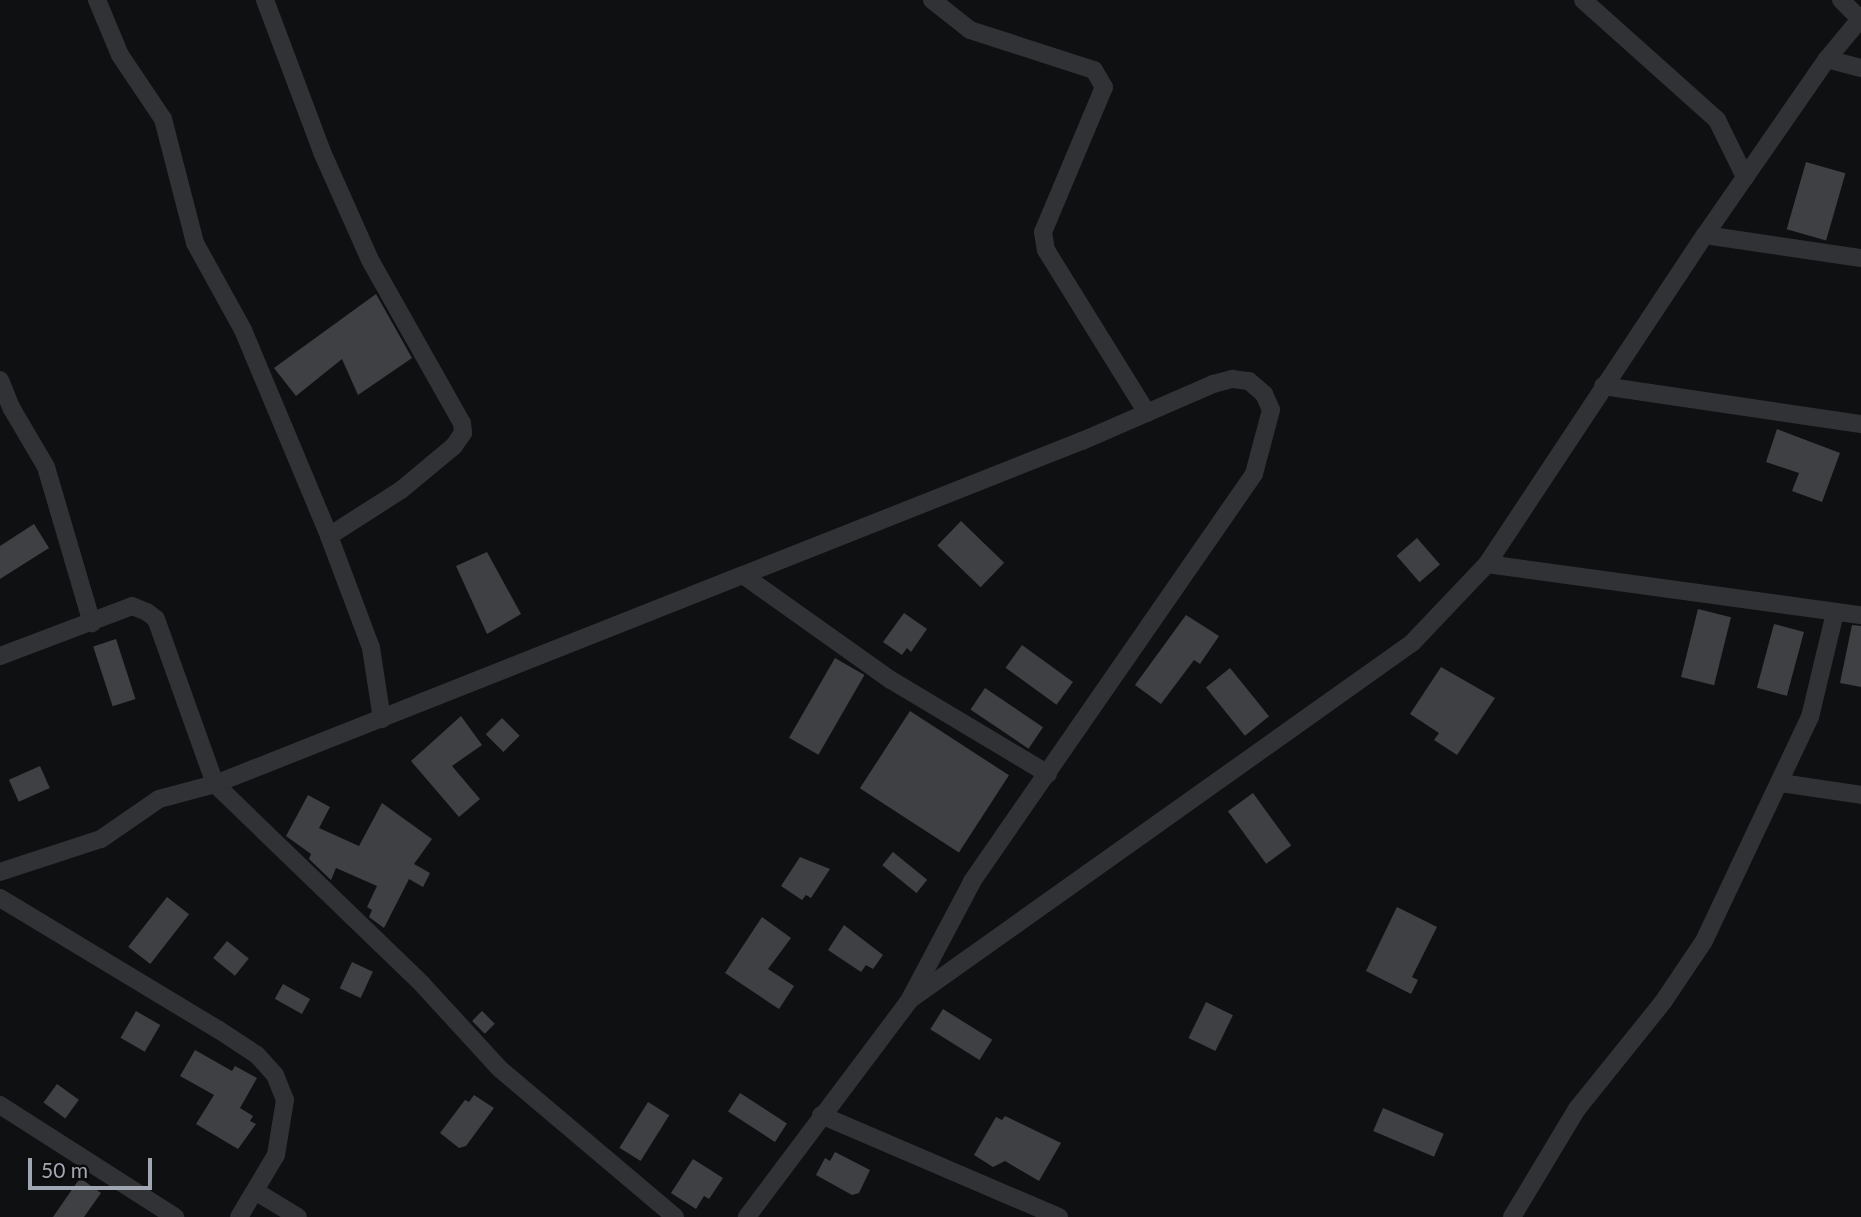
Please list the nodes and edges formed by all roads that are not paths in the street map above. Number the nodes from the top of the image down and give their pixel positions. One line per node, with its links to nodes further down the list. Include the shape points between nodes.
1 (97, 0): 16 (street, via 120,55 163,119 195,243 243,330)
2 (265, 0): 16 (street, via 322,152 370,260 462,423 463,433 454,446 401,490)
3 (932, 0): 14 (street, via 970,30 1094,70 1104,87 1043,232 1045,250)
4 (1583, 0): 9 (street, via 1717,120)
5 (1841, 0): 6 (street)
6 (1861, 18): 7 (street)
7 (1827, 59): 8 (street); 9 (street)
8 (1861, 68)
9 (1745, 177): 10 (street)
10 (1705, 234): 11 (street); 13 (street)
11 (1861, 258)
12 (0, 380): 21 (street, via 47,467)
13 (1603, 386): 15 (street); 17 (street)
14 (1147, 413): 18 (street); 24 (street, via 1232,379 1249,381 1264,394 1271,410 1254,474)
15 (1861, 424)
16 (329, 536): 23 (street, via 371,648)
17 (1487, 564): 19 (street); 30 (street, via 1412,643)
18 (743, 575): 23 (street); 24 (street, via 891,680)
19 (1835, 613): 20 (street); 25 (street, via 1810,717)
20 (1861, 615)
21 (92, 623): 22 (street); 26 (street, via 132,607 156,619)
22 (0, 656)
23 (382, 719): 26 (street)
24 (1048, 774): 30 (street, via 972,882)
25 (1781, 783): 27 (street); 40 (street, via 1704,941 1664,1002 1577,1109)
26 (215, 784): 28 (street, via 159,799 102,839); 37 (street, via 422,984 500,1069)
27 (1861, 795)
28 (0, 872)
29 (0, 898): 33 (street, via 219,1030 257,1055 275,1075 285,1100 285,1119 276,1155)
30 (909, 1001): 32 (street)
31 (0, 1105): 34 (street)
32 (821, 1115): 38 (street); 39 (street)
33 (255, 1191): 35 (street); 36 (street)
34 (175, 1217)
35 (239, 1217)
36 (298, 1217)
37 (675, 1217)
38 (747, 1217)
39 (1059, 1217)
40 (1512, 1217)

